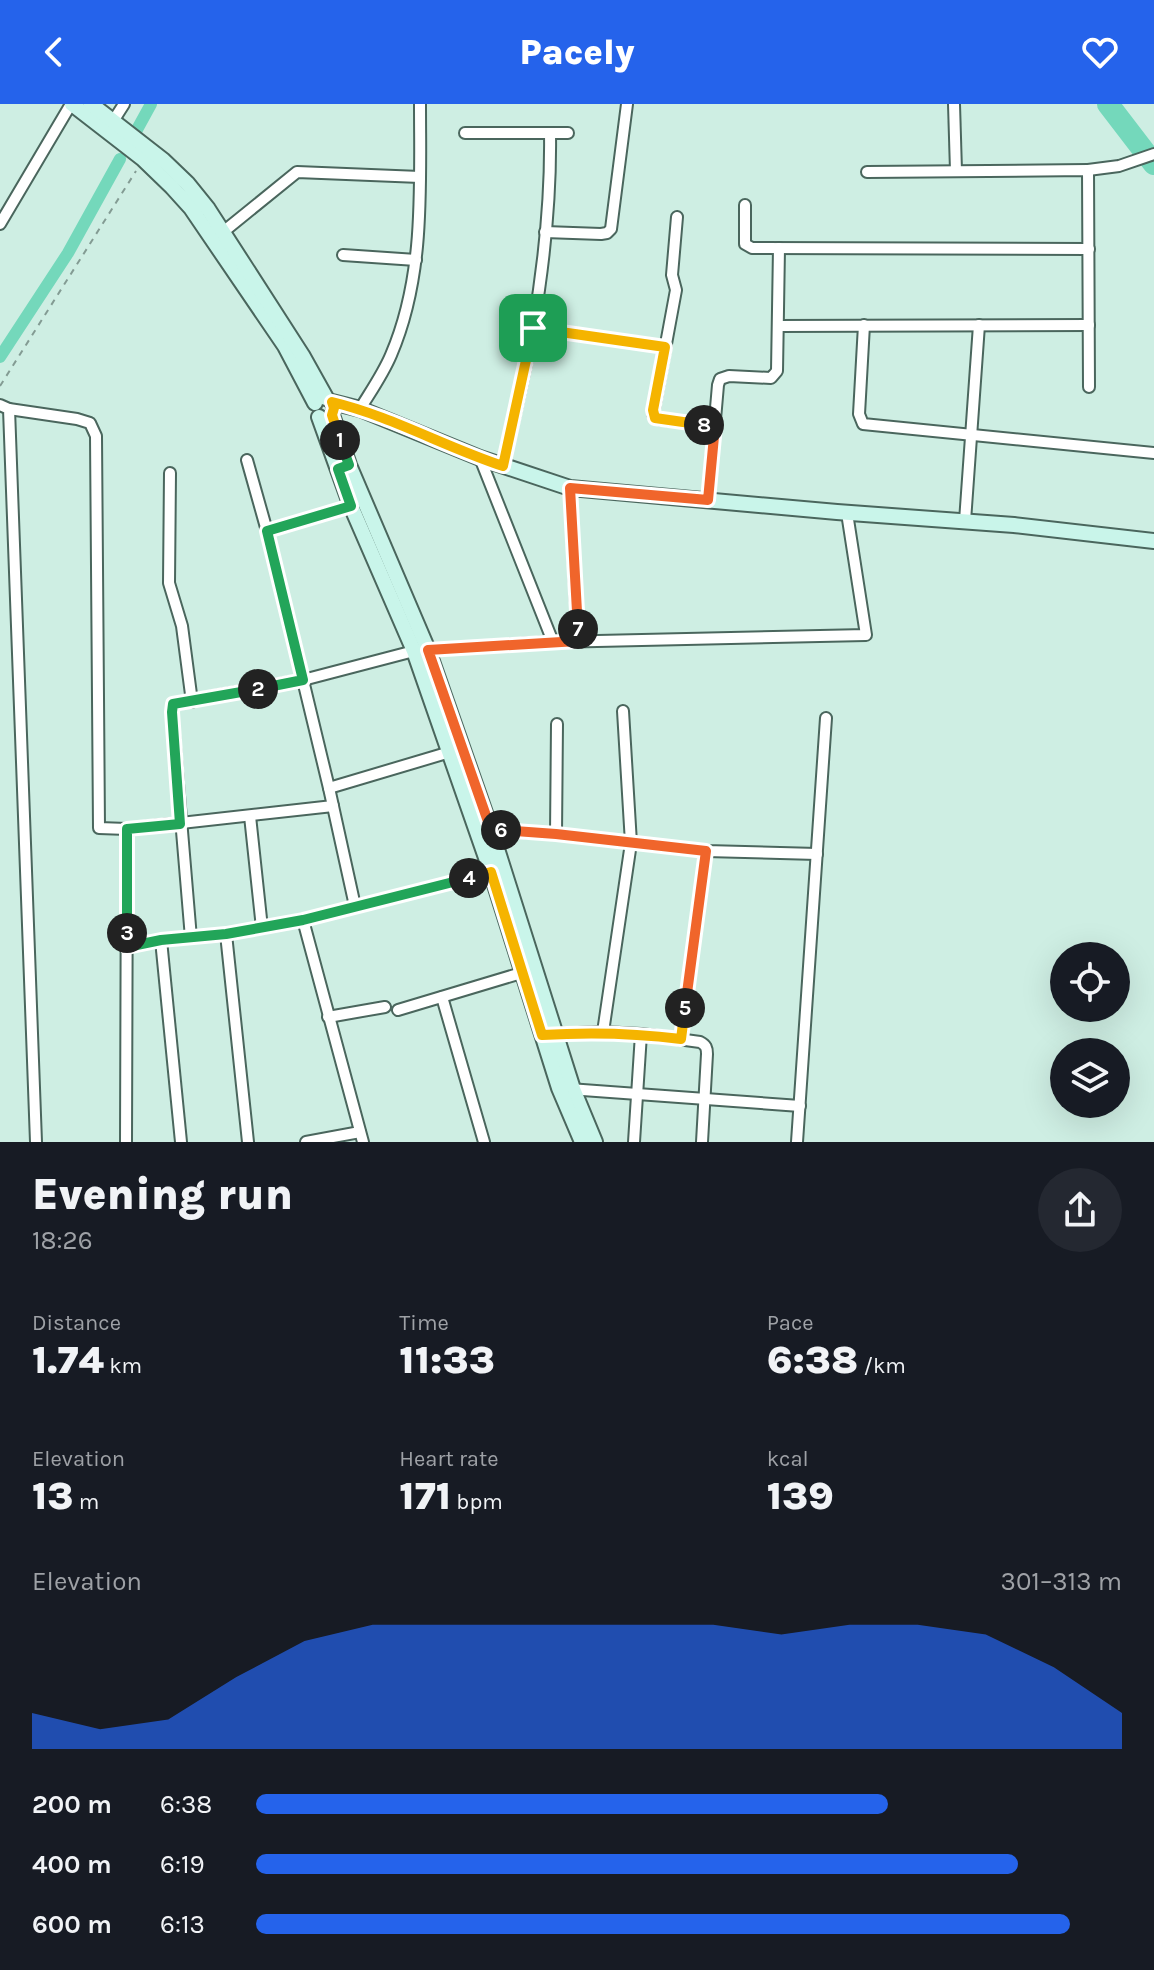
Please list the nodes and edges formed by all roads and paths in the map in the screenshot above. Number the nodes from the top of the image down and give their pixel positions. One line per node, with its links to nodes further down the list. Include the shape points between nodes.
1 (72, 104): 7 (street); 19 (street)
2 (91, 104): 7 (street)
3 (124, 104): 7 (street)
4 (420, 104): 16 (street)
5 (627, 104): 21 (street, via 611,229 601,234)
6 (954, 104): 14 (street)
7 (115, 130): 11 (street)
8 (465, 133): 9 (street)
9 (550, 133): 10 (street); 21 (street)
10 (568, 133)
11 (141, 152): 20 (street, via 187,183); 31 (street, via 191,208); 33 (path)
12 (1154, 154): 13 (street)
13 (1088, 170): 14 (street); 23 (street)
14 (956, 171): 15 (street)
15 (867, 172)
16 (420, 177): 20 (street, via 297,172); 25 (street)
17 (745, 205): 22 (street, via 745,244)
18 (677, 217): 32 (street, via 672,275 676,290)
19 (0, 224)
20 (223, 232): 31 (street)
21 (545, 232): 30 (street)
22 (779, 248): 23 (street); 29 (street)
23 (1089, 249): 28 (street)
24 (343, 255): 25 (street)
25 (416, 260): 37 (street, via 396,344)
26 (864, 325): 27 (street); 29 (street); 39 (street, via 859,414 863,424)
27 (979, 325): 28 (street); 39 (street)
28 (1089, 325): 34 (street)
29 (778, 326): 38 (street, via 774,376 720,379)
30 (533, 328): 32 (street); 43 (street)
31 (289, 343): 36 (street)
32 (665, 347): 38 (street, via 655,418)
33 (0, 386)
34 (1089, 387)
35 (5, 407): 66 (street, via 90,423 96,436 99,828); 94 (street)
36 (325, 407): 37 (street); 44 (street)
37 (360, 409): 41 (street)
38 (715, 426): 47 (street)
39 (971, 435): 40 (street); 50 (street)
40 (1154, 453)
41 (480, 458): 43 (street); 54 (street)
42 (247, 460): 51 (street)
43 (503, 466): 46 (street)
44 (343, 467): 48 (street); 55 (street)
45 (170, 473): 57 (street, via 169,583 182,626)
46 (570, 488): 47 (street); 53 (street)
47 (708, 500): 49 (street)
48 (351, 506): 51 (street); 55 (street)
49 (847, 513): 50 (street); 53 (street, via 866,635)
50 (965, 521): 52 (street)
51 (267, 531): 56 (street)
52 (1154, 541)
53 (578, 641): 54 (street)
54 (553, 642): 55 (street)
55 (421, 651): 56 (street); 61 (street); 67 (street)
56 (303, 680): 57 (street); 62 (street)
57 (192, 702): 65 (street, via 173,704 172,712)
58 (623, 711): 69 (street)
59 (826, 718): 71 (street)
60 (557, 724): 68 (street)
61 (450, 752): 62 (street); 72 (street)
62 (329, 788): 63 (street)
63 (333, 806): 64 (street); 73 (street)
64 (250, 816): 65 (street); 75 (street)
65 (180, 824): 66 (street); 77 (street)
66 (127, 829): 79 (street)
67 (491, 830): 68 (street); 72 (street)
68 (556, 834): 69 (street)
69 (631, 843): 70 (street); 85 (street)
70 (706, 851): 71 (street); 88 (street)
71 (817, 854): 92 (street)
72 (497, 870): 73 (street); 80 (street)
73 (355, 906): 74 (street)
74 (303, 920): 75 (street); 84 (street)
75 (262, 928): 76 (street)
76 (226, 934): 77 (street); 97 (street)
77 (191, 938): 78 (street)
78 (161, 940): 79 (street); 96 (street)
79 (127, 947): 95 (street)
80 (528, 971): 81 (street); 86 (street)
81 (442, 997): 83 (street); 99 (street)
82 (385, 1007): 84 (street)
83 (398, 1010)
84 (328, 1017): 93 (street)
85 (603, 1032): 86 (street); 87 (street)
86 (548, 1034): 89 (street)
87 (641, 1034): 88 (street); 90 (street)
88 (681, 1039): 91 (street, via 700,1042 707,1049)
89 (566, 1089): 90 (street); 100 (street); 101 (street)
90 (637, 1094): 91 (street); 102 (street)
91 (705, 1098): 92 (street); 103 (street)
92 (800, 1106): 104 (street)
93 (361, 1137): 98 (street)
94 (36, 1142)
95 (126, 1142)
96 (181, 1142)
97 (248, 1142)
98 (306, 1142)
99 (484, 1142)
100 (582, 1142)
101 (595, 1142)
102 (634, 1142)
103 (702, 1142)
104 (797, 1142)

